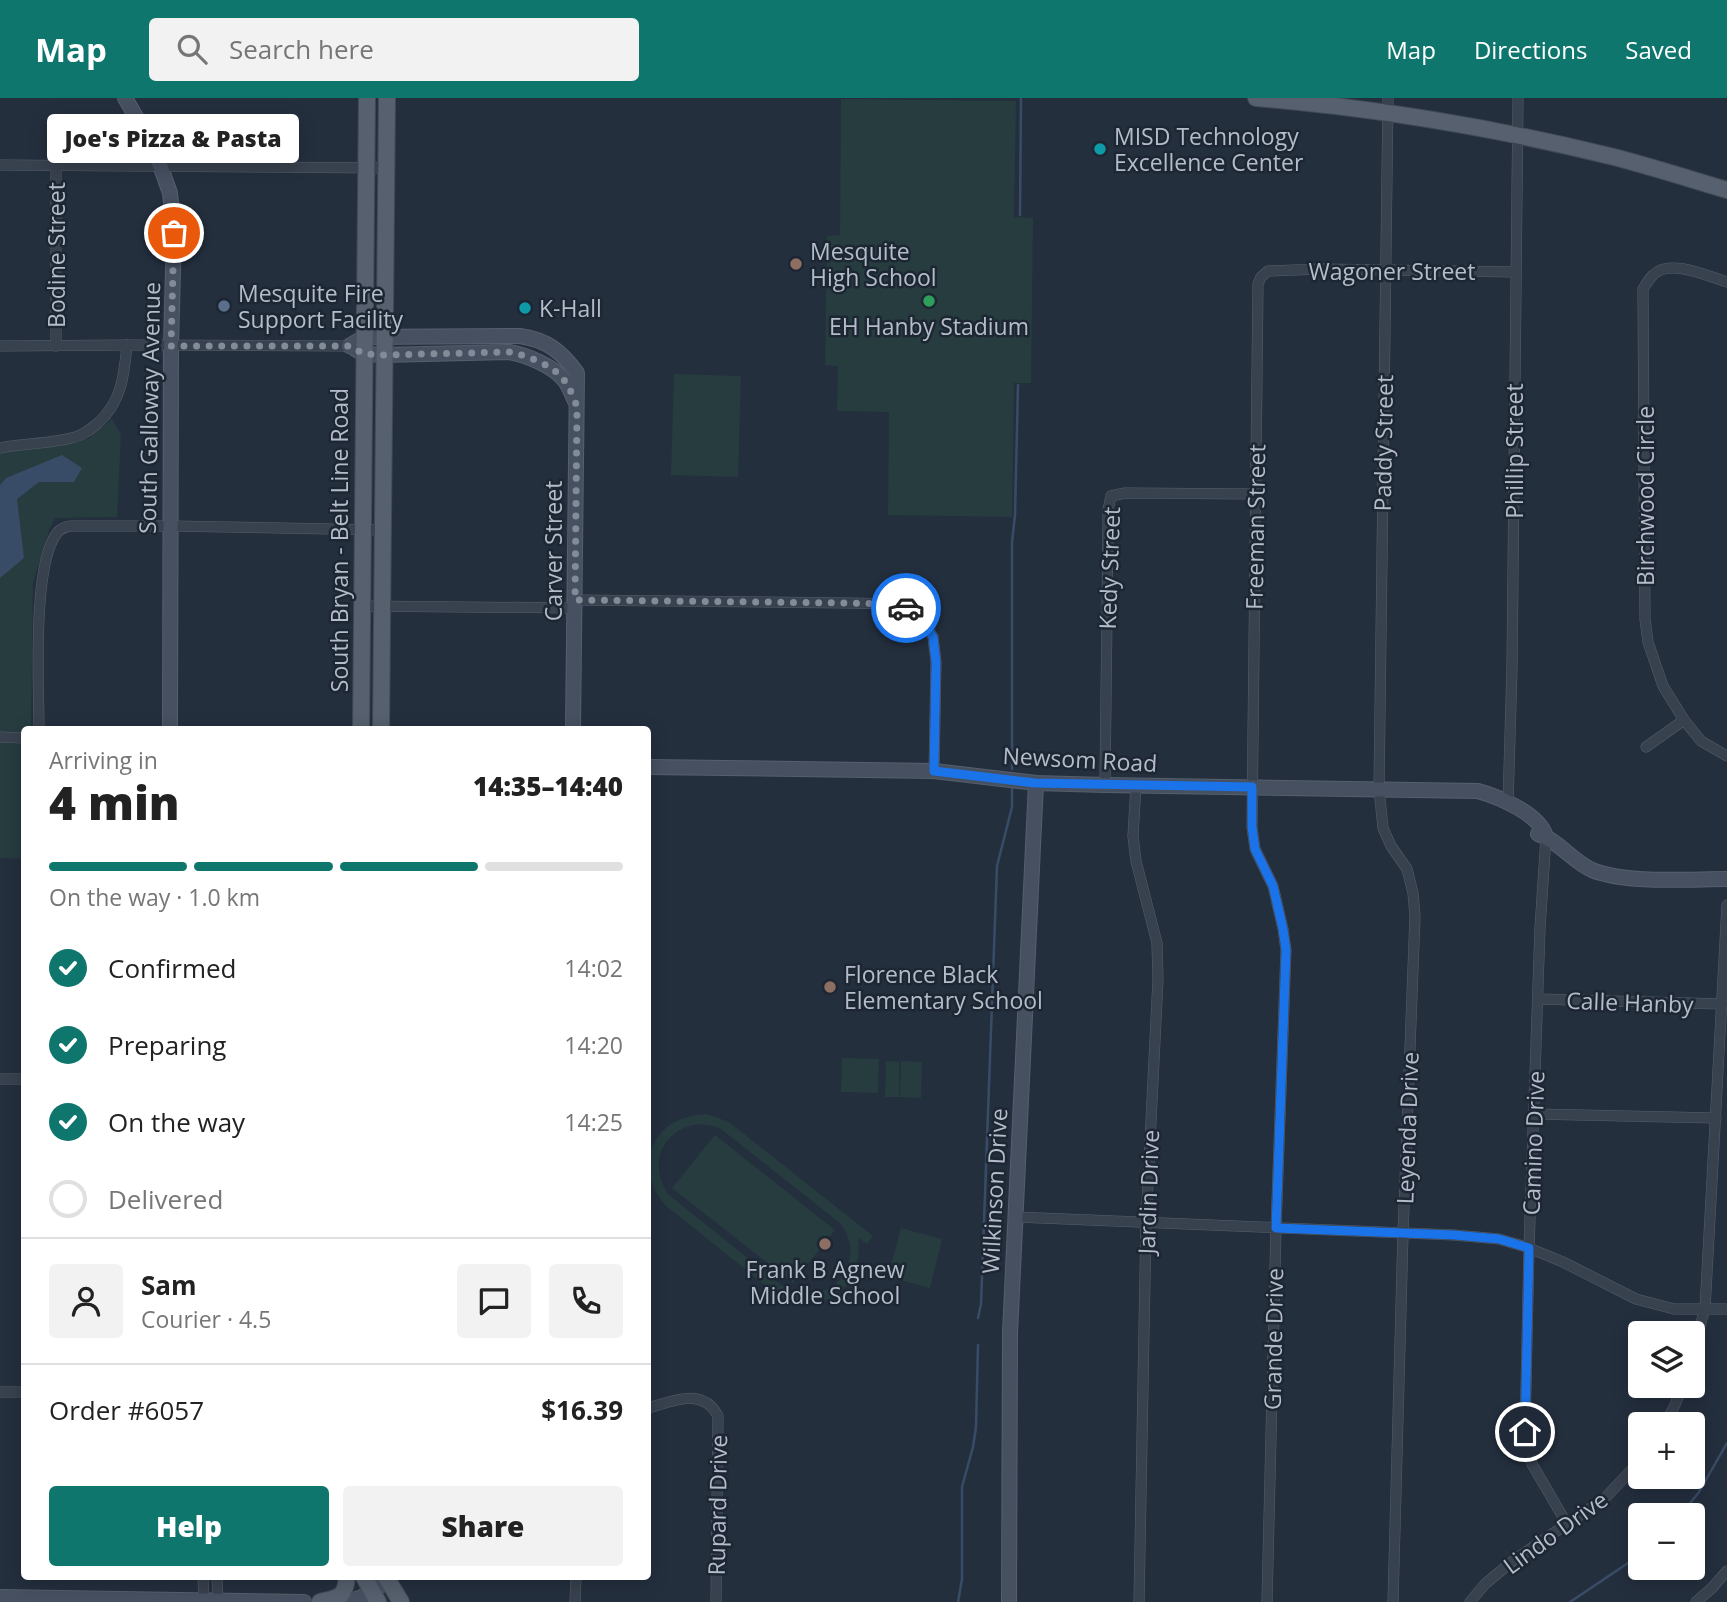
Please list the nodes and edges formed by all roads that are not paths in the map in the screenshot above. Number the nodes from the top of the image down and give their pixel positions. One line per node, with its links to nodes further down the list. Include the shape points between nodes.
1 (125, 98): 10 (street, South Galloway Avenue)
2 (367, 98): 11 (main road, South Bryan - Belt Line Road)
3 (387, 98): 12 (main road, South Bryan - Belt Line Road)
4 (1256, 98): 6 (main road)
5 (1517, 98): 7 (street, Phillip Street)
6 (1388, 105): 7 (main road); 14 (street, Paddy Street)
7 (1517, 135): 13 (main road); 16 (street, Phillip Street)
8 (0, 165): 9 (street)
9 (56, 165): 10 (street); 21 (street, Bodine Street)
10 (160, 165): 11 (street); 22 (street, South Galloway Avenue, via 170,194 174,233)
11 (366, 168): 12 (street); 23 (main road, South Bryan - Belt Line Road)
12 (387, 168): 18 (main road, South Bryan - Belt Line Road)
13 (1727, 190)
14 (1385, 270): 15 (street, Wagoner Street); 16 (street, Wagoner Street); 54 (street, Paddy Street)
15 (1268, 271): 29 (street, Freeman Street, via 1258,284)
16 (1516, 272): 55 (street, Phillip Street)
17 (1727, 282): 38 (street, Birchwood Circle, via 1672,267 1654,273 1643,289 1645,619 1663,686)
18 (384, 338): 23 (street); 24 (main road, South Bryan - Belt Line Road); 25 (street, Carver Street, via 536,338 564,357 577,373)
19 (127, 345): 21 (street); 22 (street); 28 (street, via 120,390 109,413 88,431 76,437)
20 (0, 346): 21 (street)
21 (56, 346)
22 (171, 346): 23 (street); 30 (street, South Galloway Avenue)
23 (359, 346): 24 (street); 26 (main road, South Bryan - Belt Line Road)
24 (383, 355): 25 (street, via 522,355 564,380); 27 (main road, South Bryan - Belt Line Road)
25 (577, 406): 33 (street, Carver Street)
26 (363, 432): 27 (main road); 31 (main road, South Bryan - Belt Line Road)
27 (383, 433): 32 (main road, South Bryan - Belt Line Road)
28 (0, 447)
29 (1256, 494): 51 (street, Kedy Street, via 1111,496); 53 (street, Freeman Street)
30 (170, 526): 31 (street); 39 (street, via 71,526 58,531 48,550 39,614); 40 (street, South Galloway Avenue)
31 (362, 529): 32 (street); 34 (main road, South Bryan - Belt Line Road)
32 (382, 530): 35 (main road, South Bryan - Belt Line Road)
33 (575, 604): 35 (street); 43 (street, Carver Street); 49 (street, via 848,603 907,608 933,637)
34 (362, 606): 35 (street); 36 (main road, South Bryan - Belt Line Road)
35 (381, 606): 37 (main road, South Bryan - Belt Line Road)
36 (361, 675): 37 (main road); 41 (main road, South Bryan - Belt Line Road)
37 (381, 675): 42 (main road, South Bryan - Belt Line Road)
38 (1684, 720): 46 (street); 47 (street, Birchwood Circle, via 1702,741)
39 (39, 726)
40 (170, 726)
41 (360, 726)
42 (381, 726)
43 (573, 726)
44 (0, 737): 45 (street)
45 (21, 738)
46 (1646, 747)
47 (1727, 757)
48 (651, 766): 49 (street, Newsom Road)
49 (934, 771): 50 (street, Newsom Road)
50 (1035, 783): 51 (street, Newsom Road); 65 (street, Wilkinson Drive)
51 (1105, 785): 52 (street, Newsom Road)
52 (1136, 785): 53 (street, Newsom Road); 66 (street, Jardin Drive, via 1136,861 1157,943 1158,967)
53 (1252, 787): 54 (street, Newsom Road); 67 (street, Grande Drive, via 1255,849 1273,886 1286,950)
54 (1379, 789): 55 (street, Newsom Road, via 1478,791); 68 (street, Leyenda Drive, via 1383,828 1408,869 1415,916)
55 (1508, 804): 56 (street, Newsom Road, via 1520,808 1544,829)
56 (1546, 837): 57 (street, Newsom Road, via 1592,870 1630,879); 59 (street, Camino Drive)
57 (1727, 879)
58 (1727, 905): 60 (street)
59 (1538, 999): 60 (street, Calle Hanby); 63 (street, Camino Drive)
60 (1722, 1004): 64 (street)
61 (0, 1079): 62 (street)
62 (21, 1079)
63 (1534, 1114): 64 (street); 69 (street, Camino Drive)
64 (1716, 1118): 70 (street)
65 (1016, 1217): 66 (street); 96 (street, Wilkinson Drive, via 1010,1333)
66 (1146, 1223): 67 (street); 97 (street, Jardin Drive)
67 (1276, 1228): 68 (street); 98 (street, Grande Drive)
68 (1403, 1233): 69 (street, via 1499,1239); 99 (street, Leyenda Drive)
69 (1529, 1248): 70 (street, via 1636,1298 1674,1308); 77 (street, Camino Drive, via 1525,1432 1532,1464)
70 (1705, 1309): 71 (street); 72 (street)
71 (1727, 1309)
72 (1701, 1321)
73 (0, 1392): 74 (street)
74 (21, 1392)
75 (651, 1407): 95 (street, Rupard Drive, via 696,1398 713,1408 719,1422)
76 (1628, 1475): 77 (street, Lindo Drive, via 1605,1498)
77 (1567, 1524): 100 (street, Lindo Drive, via 1514,1560)
78 (1727, 1572): 101 (street)
79 (204, 1580): 88 (street)
80 (216, 1580): 88 (street)
81 (346, 1580): 91 (main road, via 342,1595)
82 (386, 1580): 85 (street)
83 (388, 1580): 93 (main road)
84 (576, 1580): 94 (street)
85 (371, 1590): 92 (street)
86 (0, 1597): 87 (street)
87 (162, 1601): 88 (street)
88 (211, 1601): 89 (street)
89 (295, 1602): 90 (street)
90 (304, 1602)
91 (320, 1602)
92 (346, 1602)
93 (401, 1602)
94 (575, 1602)
95 (716, 1602)
96 (1009, 1602)
97 (1139, 1602)
98 (1267, 1602)
99 (1393, 1602)
100 (1470, 1602)
101 (1696, 1602)

